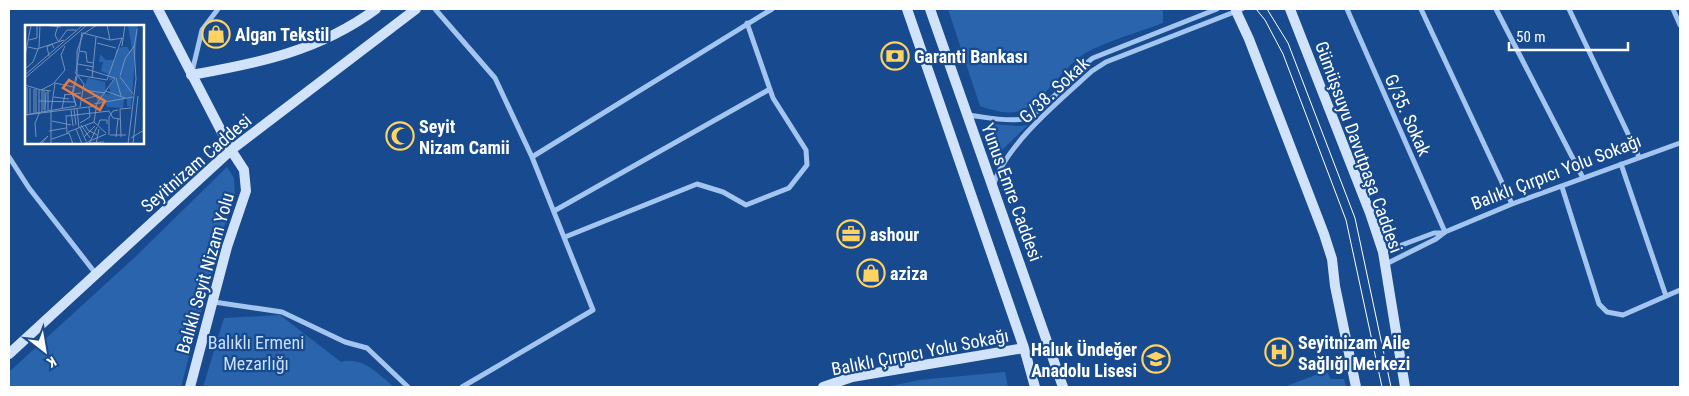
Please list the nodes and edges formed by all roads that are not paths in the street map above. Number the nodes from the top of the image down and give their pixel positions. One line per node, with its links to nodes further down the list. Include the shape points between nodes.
1 (158, 9): 19 (main road, Balıklı Seyit Nizam Yolu)
2 (218, 9): 19 (street, via 202,30)
3 (376, 9): 19 (main road, via 355,23 292,53 261,63)
4 (416, 9): 23 (main road, Seyitnizam Caddesi)
5 (434, 9): 25 (street, via 472,48 495,78)
6 (772, 9): 17 (street)
7 (907, 9): 41 (main road)
8 (930, 9): 21 (main road, Yunus Emre Caddesi)
9 (1217, 9): 21 (street, G/38. Sokak, via 1093,58 1034,114 1023,118)
10 (1290, 9): 35 (main road, Gümüşsuyu Davutpaşa Caddesi)
11 (1347, 9): 33 (street, G/35. Sokak)
12 (1421, 9): 31 (street)
13 (1496, 9): 28 (street)
14 (1569, 9): 26 (street)
15 (1673, 9): 18 (street)
16 (1239, 10): 29 (street, G/38. Sokak, via 1106,62 1092,71 1010,152); 49 (main road, via 1332,259)
17 (747, 23): 20 (street); 25 (street)
18 (1680, 25)
19 (191, 74): 23 (main road, Balıklı Seyit Nizam Yolu)
20 (770, 89): 32 (street); 34 (street, via 806,150 807,165 789,188 746,205 723,192 698,184)
21 (967, 114): 29 (main road, Yunus Emre Caddesi)
22 (1680, 143): 26 (street, Balıklı Çırpıcı Yolu Sokağı)
23 (231, 150): 37 (main road, Seyitnizam Caddesi); 40 (main road, Balıklı Seyit Nizam Yolu, via 244,170 246,190)
24 (9, 157): 37 (street)
25 (532, 157): 32 (street)
26 (1639, 157): 27 (street, Balıklı Çırpıcı Yolu Sokağı)
27 (1621, 164): 28 (street, Balıklı Çırpıcı Yolu Sokağı); 39 (street)
28 (1583, 178): 30 (street, Balıklı Çırpıcı Yolu Sokağı)
29 (993, 186): 48 (main road, Yunus Emre Caddesi)
30 (1562, 187): 31 (street, Balıklı Çırpıcı Yolu Sokağı); 39 (street, via 1599,304 1607,312 1623,315)
31 (1512, 204): 33 (street, Balıklı Çırpıcı Yolu Sokağı)
32 (554, 210): 34 (street)
33 (1445, 232): 35 (street, Balıklı Çırpıcı Yolu Sokağı); 36 (street, Balıklı Çırpıcı Yolu Sokağı, via 1436,240)
34 (565, 237): 45 (street, via 593,310)
35 (1383, 252): 36 (main road, Gümüşsuyu Davutpaşa Caddesi)
36 (1386, 264): 50 (main road, Gümüşsuyu Davutpaşa Caddesi)
37 (96, 274): 42 (main road, Seyitnizam Caddesi)
38 (1680, 290): 39 (street)
39 (1666, 296)
40 (214, 302): 43 (main road, Balıklı Seyit Nizam Yolu); 44 (street, via 282,312 345,342 367,348)
41 (1024, 348): 46 (main road, Balıklı Çırpıcı Yolu Sokağı, via 852,377); 47 (main road)
42 (9, 354)
43 (190, 387)
44 (408, 387)
45 (462, 387)
46 (823, 387)
47 (1035, 387)
48 (1063, 387)
49 (1356, 387)
50 (1406, 387)

